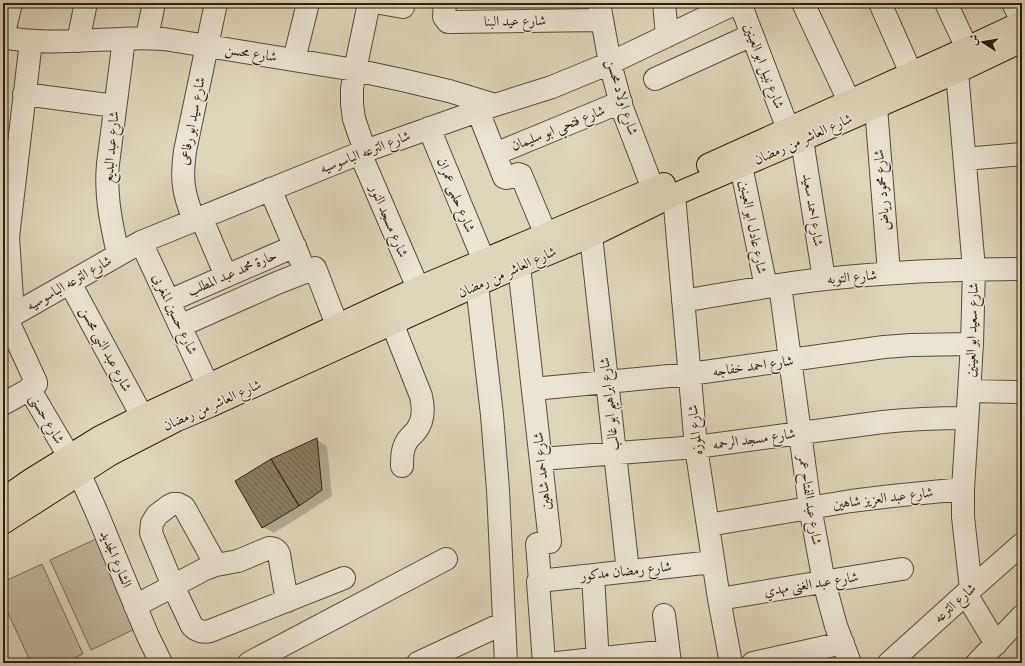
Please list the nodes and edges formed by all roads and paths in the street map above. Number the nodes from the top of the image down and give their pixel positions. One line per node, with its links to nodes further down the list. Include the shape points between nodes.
1 (12, 3): 22 (street)
2 (86, 3): 26 (street)
3 (154, 3): 23 (street)
4 (216, 3): 28 (street, شارع سيد ابو رفاعى)
5 (308, 3): 30 (street)
6 (369, 3): 32 (street, شارع مسجد النور)
7 (380, 3): 16 (street)
8 (445, 3): 17 (street, شارع عيد البنا, via 444,17 448,22)
9 (664, 3): 21 (street)
10 (736, 3): 18 (street, شارع الترعه الباسوسيه)
11 (740, 3): 20 (street, شارع نبيل ابو العينين)
12 (803, 3): 37 (street)
13 (880, 3): 34 (street)
14 (946, 3): 29 (street)
15 (1013, 3): 19 (street)
16 (403, 7)
17 (600, 11): 31 (street, شارع اولاد محسن)
18 (700, 11): 21 (street, شارع الترعه الباسوسيه)
19 (1022, 22): 29 (main road, شارع العاشر من رمضان)
20 (752, 35): 35 (street); 43 (street, شارع نبيل ابو العينين)
21 (667, 36): 31 (street, شارع الترعه الباسوسيه)
22 (3, 37): 25 (street, شارع محسن)
23 (147, 37): 24 (street, شارع محسن); 28 (street, شارع محسن)
24 (124, 39): 26 (street, شارع محسن); 39 (street, شارع عبد البديع)
25 (31, 41): 26 (street, شارع محسن); 36 (street)
26 (78, 41)
27 (1022, 41): 33 (main road, شارع العاشر من رمضان)
28 (207, 45): 30 (street, شارع محسن); 52 (street, شارع سيد ابو رفاعى, via 182,168 187,204)
29 (967, 48): 34 (main road, شارع العاشر من رمضان)
30 (294, 60): 32 (street, شارع محسن)
31 (610, 63): 38 (street, شارع اولاد محسن); 41 (street, شارع الترعه الباسوسيه, via 552,88)
32 (355, 70): 41 (street, شارع محسن, via 449,91); 44 (street, شارع مسجد النور, via 352,104)
33 (957, 72): 40 (main road, شارع العاشر من رمضان); 47 (street, شارع سعيد ابو العينين)
34 (912, 73): 37 (main road, شارع العاشر من رمضان)
35 (655, 79)
36 (24, 94): 39 (street); 72 (street, via 8,238)
37 (849, 101): 43 (main road, شارع العاشر من رمضان)
38 (621, 102): 45 (street, شارع فتحي ابو سليمان); 50 (street, شارع اولاد محسن)
39 (115, 106): 57 (street, شارع عبد البديع, via 107,180)
40 (876, 107): 43 (main road, شارع العاشر من رمضان); 63 (street, شارع محمود رياض)
41 (486, 108): 42 (street, شارع الترعه الباسوسيه); 45 (street)
42 (429, 128): 44 (street, شارع الترعه الباسوسيه); 58 (street, شارع حلمى عمران)
43 (795, 134): 48 (main road, شارع العاشر من رمضان); 50 (main road, شارع العاشر من رمضان); 65 (street, شارع احمد سعيد)
44 (362, 152): 49 (street, شارع الترعه الباسوسيه); 69 (street, شارع مسجد النور)
45 (495, 154): 53 (street, via 504,177 521,175)
46 (1022, 154): 47 (street)
47 (965, 158): 60 (street, شارع سعيد ابو العينين)
48 (741, 166): 51 (main road, شارع العاشر من رمضان); 68 (street, شارع عادل ابو العينين)
49 (270, 189): 52 (street, شارع الترعه الباسوسيه); 56 (street)
50 (653, 189): 53 (main road, شارع العاشر من رمضان)
51 (674, 195): 54 (main road, شارع العاشر من رمضان); 71 (street, شارع الموزه)
52 (197, 219): 55 (street, شارع الترعه الباسوسيه); 64 (street, شارع سيد ابو رفاعى)
53 (546, 235): 58 (main road, شارع العاشر من رمضان)
54 (591, 236): 59 (main road, شارع العاشر من رمضان); 79 (street, شارع ابراهيم ابو غالب)
55 (141, 242): 57 (street, شارع الترعه الباسوسيه); 70 (street, شارع حسين المغربى)
56 (295, 246): 62 (street); 64 (street, حارة محمد عبد المطلب)
57 (118, 254): 66 (street, شارع الترعه الباسوسيه)
58 (484, 261): 69 (main road, شارع العاشر من رمضان)
59 (519, 266): 67 (main road, شارع العاشر من رمضان); 82 (street, شارع احمد شاهين)
60 (974, 269): 61 (street, شارع التوبه); 63 (street, شارع التوبه); 76 (street, شارع سعيد ابو العينين)
61 (1022, 269)
62 (306, 271): 74 (street, via 315,268); 75 (street)
63 (889, 273): 65 (street, شارع التوبه)
64 (226, 276): 70 (street, حارة محمد عبد المطلب)
65 (824, 279): 68 (street, شارع التوبه)
66 (70, 283): 72 (street, شارع الترعه الباسوسيه); 86 (street, شارع عبد النبى محسن)
67 (476, 285): 73 (main road, شارع العاشر من رمضان); 117 (street, via 492,415)
68 (773, 286): 71 (street, شارع التوبه); 77 (street, شارع عبد الفتاح عمر)
69 (418, 288): 73 (main road, شارع العاشر من رمضان)
70 (169, 301): 75 (street, شارع حسين المغربى)
71 (683, 301): 78 (street, شارع الموزه)
72 (8, 319): 81 (street, شارع حسنى, via 36,382)
73 (379, 321): 74 (main road, شارع العاشر من رمضان); 93 (street, via 421,396 423,407 419,427 403,449); 94 (main road, شارع العاشر من رمضان, via 144,437)
74 (338, 325): 80 (main road, شارع العاشر من رمضان)
75 (180, 326): 80 (street, شارع حسين المغربى)
76 (972, 344): 77 (street, شارع احمد خفاجه, via 884,347); 83 (street, شارع سعيد ابو العينين)
77 (790, 360): 78 (street, شارع احمد خفاجه); 88 (street, شارع عبد الفتاح عمر)
78 (690, 374): 79 (street, شارع احمد خفاجه); 89 (street, شارع الموزه)
79 (607, 382): 82 (street, شارع احمد خفاجه); 90 (street, شارع ابراهيم ابو غالب)
80 (208, 386): 86 (main road, شارع العاشر من رمضان)
81 (30, 389): 85 (street); 91 (street, شارع حسنى)
82 (533, 389): 92 (street, شارع احمد شاهين)
83 (969, 391): 84 (street); 87 (street, شارع سعيد ابو العينين)
84 (1022, 392)
85 (3, 404)
86 (142, 416): 91 (main road, شارع العاشر من رمضان)
87 (967, 418): 88 (street, شارع مسجد الرحمه, via 904,420); 95 (street, شارع سعيد ابو العينين)
88 (800, 433): 89 (street, شارع مسجد الرحمه); 97 (street, شارع عبد الفتاح عمر)
89 (696, 447): 90 (street, شارع مسجد الرحمه); 99 (street, شارع الموزه)
90 (615, 453): 92 (street, شارع مسجد الرحمه); 105 (street, شارع ابراهيم ابو غالب)
91 (69, 456): 94 (street, الشارع الجديد); 96 (main road, شارع العاشر من رمضان)
92 (541, 459): 108 (street, شارع احمد شاهين, via 550,542 537,544)
93 (402, 466)
94 (80, 475): 98 (main road, شارع العاشر من رمضان); 114 (street, الشارع الجديد)
95 (963, 489): 97 (street, شارع عبد العزيز شاهين); 111 (street, شارع سعيد ابو العينين)
96 (3, 499)
97 (810, 507): 99 (street, شارع عبد العزيز شاهين); 109 (street, شارع عبد الفتاح عمر)
98 (3, 523)
99 (708, 525): 102 (street, شارع الموزه)
100 (1022, 544): 111 (street, شارع الترعه)
101 (446, 559): 123 (street)
102 (713, 562): 105 (street, شارع رمضان مدكور); 112 (street, شارع الموزه)
103 (216, 565): 110 (street); 110 (street, via 184,507 178,504 169,506 154,519 151,533); 113 (street, via 238,561 269,548 275,549)
104 (902, 569): 109 (street, شارع عبد الغنى مهدي)
105 (628, 571): 106 (street, شارع رمضان مدكور)
106 (593, 575): 108 (street, شارع رمضان مدكور); 121 (street)
107 (344, 578): 113 (street)
108 (539, 581): 126 (street, شارع احمد شاهين)
109 (824, 582): 112 (street, شارع عبد الغنى مهدي); 118 (street, شارع عبد الفتاح عمر)
110 (173, 586): 113 (street, via 192,626 201,632 210,631); 114 (street)
111 (968, 591): 119 (street); 131 (street, شارع الترعه)
112 (719, 599): 128 (street, شارع الموزه)
113 (287, 601)
114 (135, 606): 122 (street, الشارع الجديد)
115 (664, 615): 120 (street)
116 (1022, 616): 119 (street)
117 (504, 623): 124 (street); 125 (street)
118 (842, 643): 129 (street); 130 (street, شارع عبد الفتاح عمر)
119 (988, 656)
120 (669, 657): 121 (street)
121 (598, 661): 127 (street)
122 (161, 663)
123 (249, 663)
124 (418, 663)
125 (506, 663)
126 (544, 663)
127 (557, 663)
128 (731, 663)
129 (753, 663)
130 (850, 663)
131 (889, 663)

